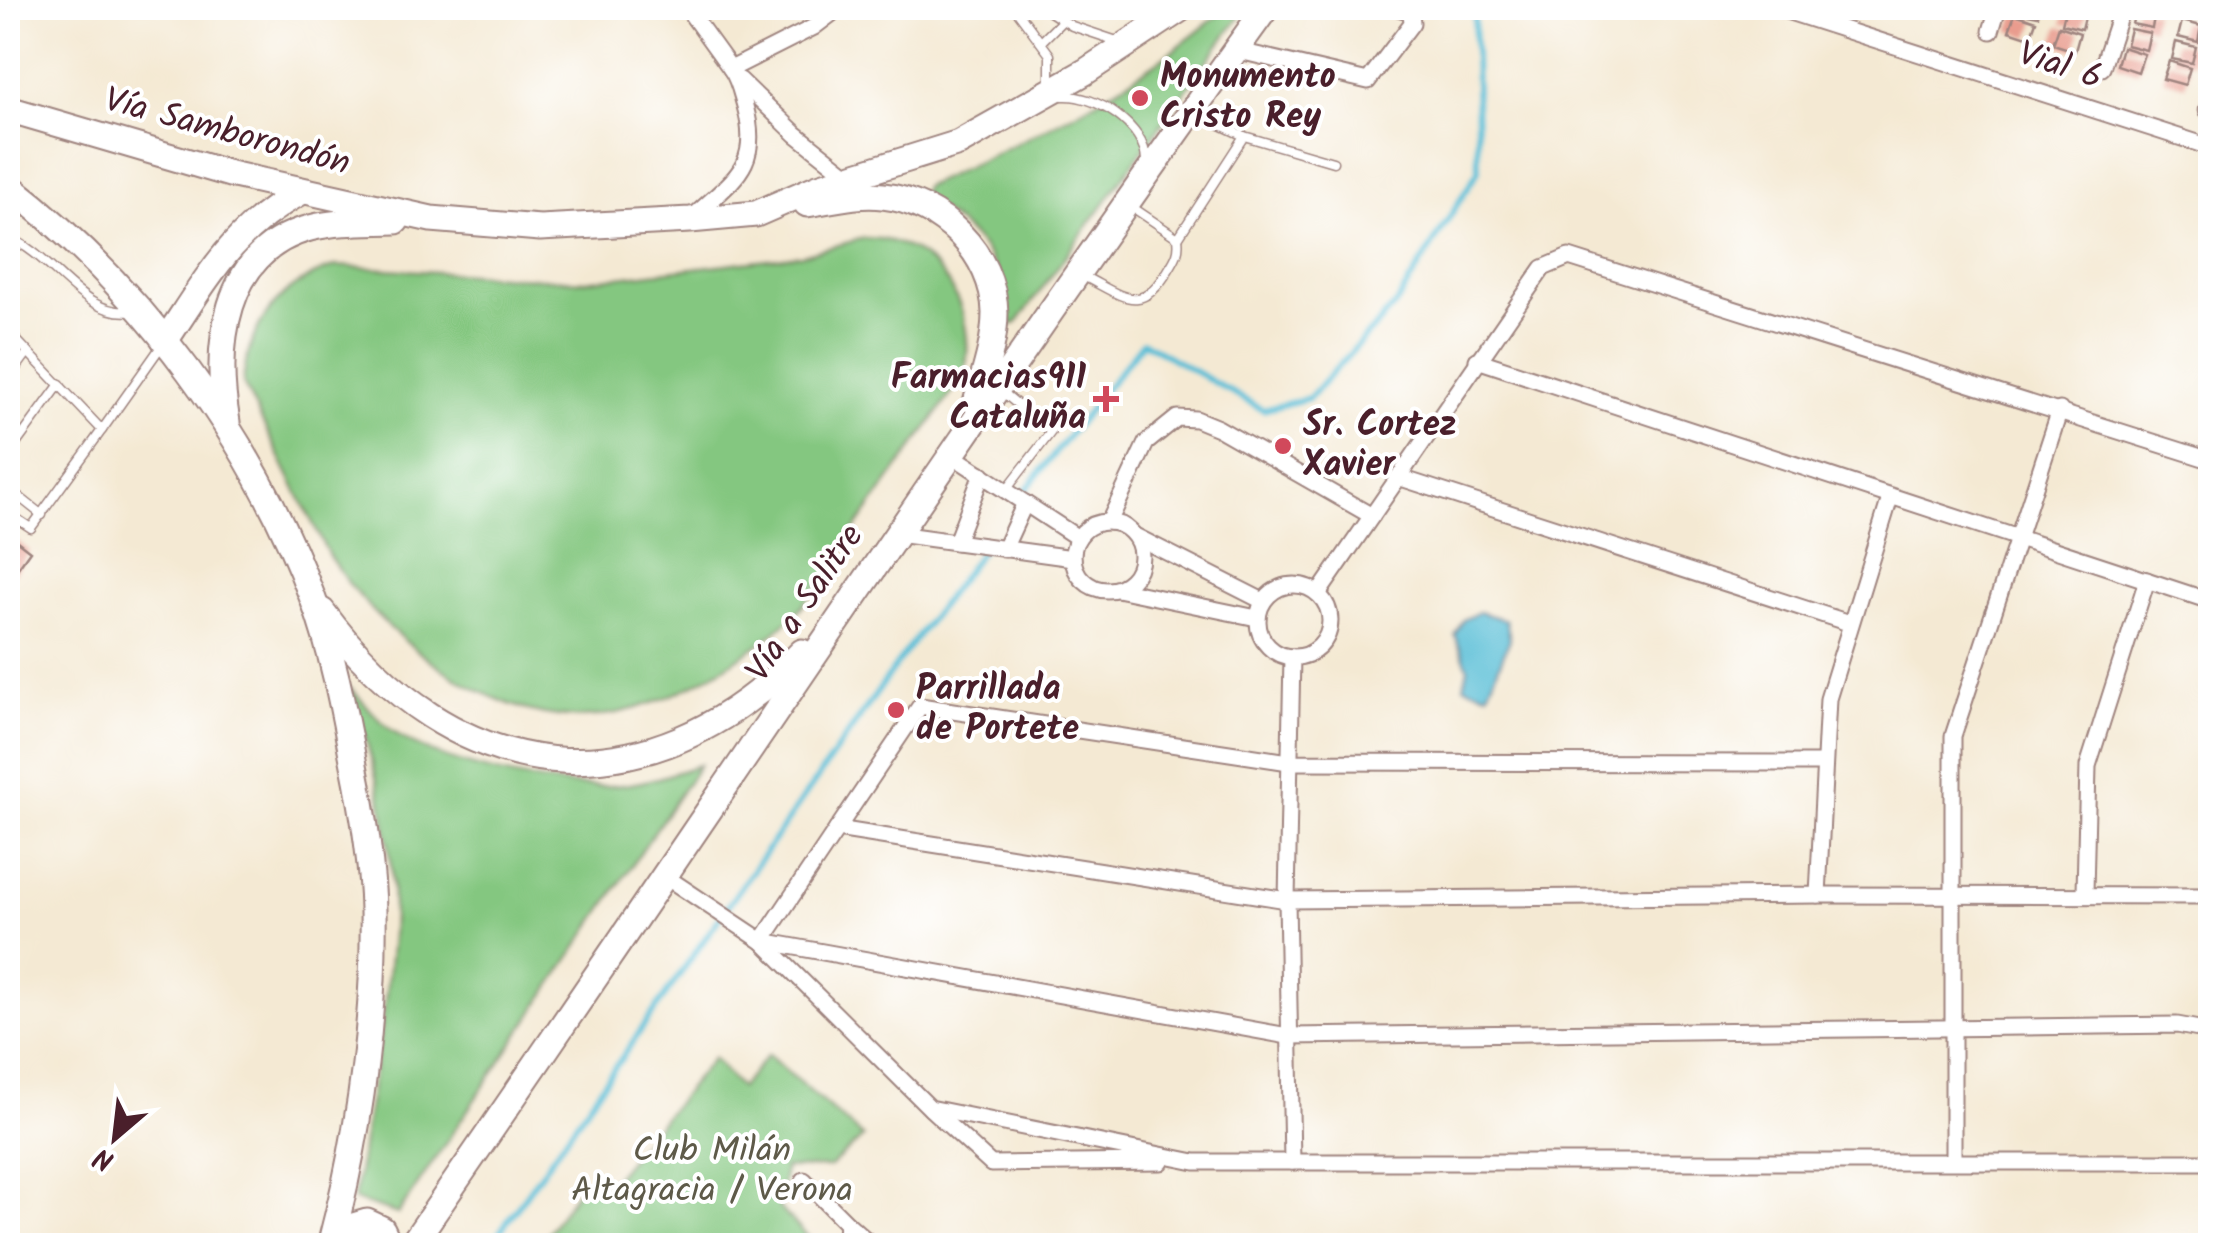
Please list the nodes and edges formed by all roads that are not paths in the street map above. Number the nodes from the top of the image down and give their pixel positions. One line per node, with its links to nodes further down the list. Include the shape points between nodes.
1 (687, 8): 17 (street)
2 (838, 8): 17 (street)
3 (1015, 8): 13 (lane)
4 (1044, 8): 11 (lane)
5 (1182, 8): 14 (main road)
6 (1266, 8): 15 (main road, Vía a Salitre)
7 (1398, 8): 15 (street, via 1410,12 1412,23 1368,81)
8 (1777, 8): 22 (street, Vial 6)
9 (1998, 8): 12 (street)
10 (2122, 8): 16 (street)
11 (1062, 21): 13 (lane); 14 (lane)
12 (1990, 31)
13 (1041, 42): 18 (lane, via 1052,64)
14 (1125, 44): 18 (main road)
15 (1235, 50): 20 (main road, Vía a Salitre)
16 (2102, 68)
17 (734, 73): 24 (street); 30 (street, via 753,134 751,151 743,168)
18 (1043, 97): 24 (main road, via 958,143); 27 (lane, via 1087,98 1144,144 1147,156)
19 (8, 109): 26 (main road, Vía Samborondón)
20 (1191, 112): 21 (lane); 27 (main road, Vía a Salitre)
21 (1244, 136): 23 (lane); 32 (lane)
22 (2210, 148)
23 (1333, 162)
24 (850, 176): 28 (main road)
25 (8, 185): 34 (main road, via 71,237)
26 (301, 192): 29 (main road, Vía Samborondón); 36 (main road, via 238,236)
27 (1133, 194): 32 (lane); 33 (main road, Vía a Salitre)
28 (756, 214): 30 (main road); 43 (main road, via 884,196 925,209 965,239 989,278 995,314)
29 (431, 219): 30 (main road, via 540,228); 45 (main road, via 308,228 256,261 234,297 220,342)
30 (690, 220)
31 (8, 238): 34 (lane, via 108,310)
32 (1178, 238): 33 (lane, via 1176,258 1158,289 1142,300)
33 (1077, 274): 41 (main road, Vía a Salitre)
34 (138, 310): 36 (main road)
35 (8, 331): 37 (lane)
36 (164, 341): 44 (lane); 45 (main road)
37 (28, 352): 39 (lane); 40 (lane)
38 (1477, 360): 42 (street, via 1543,268 1569,257); 50 (street); 53 (street)
39 (8, 379)
40 (60, 384): 44 (lane); 47 (lane)
41 (996, 387): 43 (main road, Vía a Salitre); 52 (lane, via 1052,432)
42 (2060, 410): 48 (street); 62 (street)
43 (968, 426): 46 (main road, Vía a Salitre)
44 (102, 430): 56 (lane)
45 (229, 432): 69 (main road)
46 (950, 454): 49 (street); 59 (main road, Vía a Salitre)
47 (8, 455)
48 (2210, 460)
49 (982, 474): 52 (street); 63 (street)
50 (1398, 477): 57 (street); 74 (street)
51 (8, 488): 56 (lane)
52 (1006, 490): 54 (street)
53 (1890, 498): 62 (street); 74 (street)
54 (1025, 503): 61 (street); 64 (street)
55 (8, 514): 56 (lane, via 29,529)
56 (42, 515)
57 (1372, 516): 58 (street, via 1218,428 1176,418 1146,443); 68 (street)
58 (1109, 522): 60 (street); 61 (street, via 1091,525)
59 (897, 534): 63 (street); 72 (main road, Vía a Salitre)
60 (1135, 536): 67 (street, via 1140,567); 70 (street)
61 (1078, 538): 65 (street)
62 (2020, 538): 66 (street); 82 (street, via 1953,736)
63 (956, 542): 64 (street)
64 (1004, 549): 65 (street)
65 (1073, 558): 67 (street, via 1088,584)
66 (2147, 580): 71 (street); 80 (street, via 2088,766)
67 (1117, 588): 73 (street)
68 (1318, 594): 70 (street, via 1289,585); 75 (street, via 1330,616 1324,640 1316,650)
69 (313, 600): 72 (main road, via 386,686 428,716 508,751 575,760 650,752 713,726 770,683); 96 (main road, via 344,712 373,906 368,1046)
70 (1263, 601): 73 (street)
71 (2210, 601)
72 (843, 609): 79 (main road, Vía a Salitre)
73 (1257, 618): 75 (street, via 1271,649)
74 (1850, 623): 77 (street, via 1828,699)
75 (1292, 657): 76 (street)
76 (1289, 762): 77 (street); 78 (street, via 920,706); 84 (street)
77 (1823, 764): 81 (street)
78 (837, 829): 84 (street); 85 (street)
79 (666, 877): 85 (street); 98 (main road, Vía a Salitre)
80 (2085, 892): 82 (street); 83 (street)
81 (1818, 894): 82 (street); 84 (street)
82 (1953, 895): 86 (street)
83 (2210, 896)
84 (1287, 900): 88 (street)
85 (762, 941): 88 (street); 89 (street)
86 (1954, 1028): 87 (street); 88 (street); 90 (street)
87 (2210, 1031)
88 (1288, 1036): 92 (street)
89 (930, 1108): 91 (street); 91 (street, via 991,1164)
90 (1953, 1161): 92 (street); 93 (street)
91 (1196, 1162): 92 (street)
92 (1292, 1162)
93 (2210, 1162)
94 (804, 1180): 95 (street)
95 (847, 1222): 99 (street); 100 (street)
96 (330, 1245): 97 (main road, via 367,1222 382,1228)
97 (390, 1246)
98 (411, 1246)
99 (845, 1246)
100 (873, 1246)

